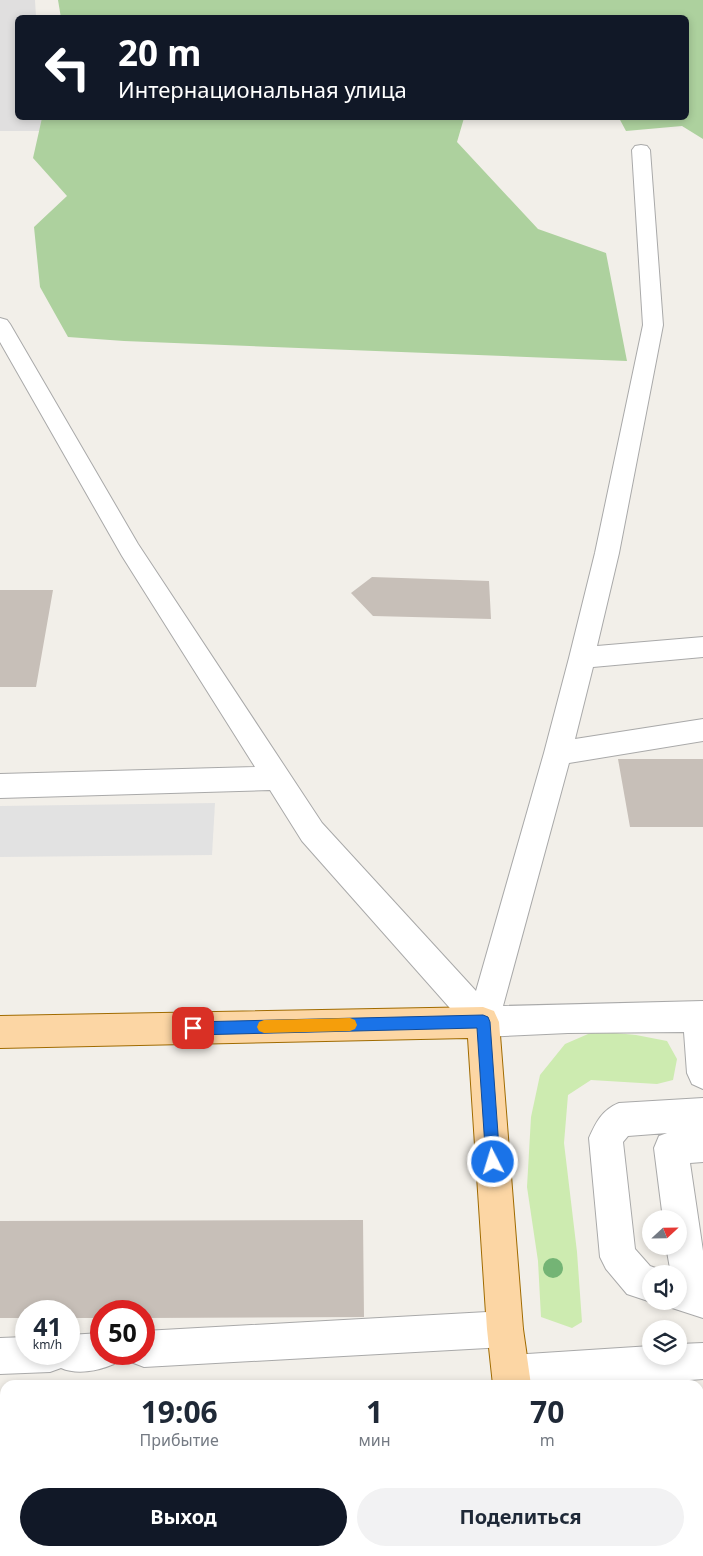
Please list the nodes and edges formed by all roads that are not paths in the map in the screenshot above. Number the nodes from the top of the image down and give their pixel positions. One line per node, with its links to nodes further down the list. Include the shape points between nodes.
1 (641, 150): 4 (street, via 653,325 607,553)
2 (0, 324): 7 (street, via 130,550)
3 (703, 647): 4 (street)
4 (582, 658): 6 (street)
5 (703, 730): 6 (street)
6 (558, 754): 10 (street)
7 (278, 778): 8 (street); 10 (street, via 312,832)
8 (0, 786)
9 (700, 1016): 10 (street); 12 (street)
10 (483, 1022): 11 (main road); 19 (main road)
11 (0, 1032)
12 (703, 1073)
13 (703, 1114): 16 (street, via 619,1120 606,1138 618,1257)
14 (703, 1146): 15 (street, via 672,1148 686,1267)
15 (703, 1269)
16 (642, 1282)
17 (687, 1295): 18 (street)
18 (703, 1300)
19 (505, 1329): 20 (street); 24 (main road)
20 (155, 1348)
21 (15, 1355): 22 (street)
22 (0, 1356)
23 (703, 1361): 24 (street)
24 (512, 1379)

